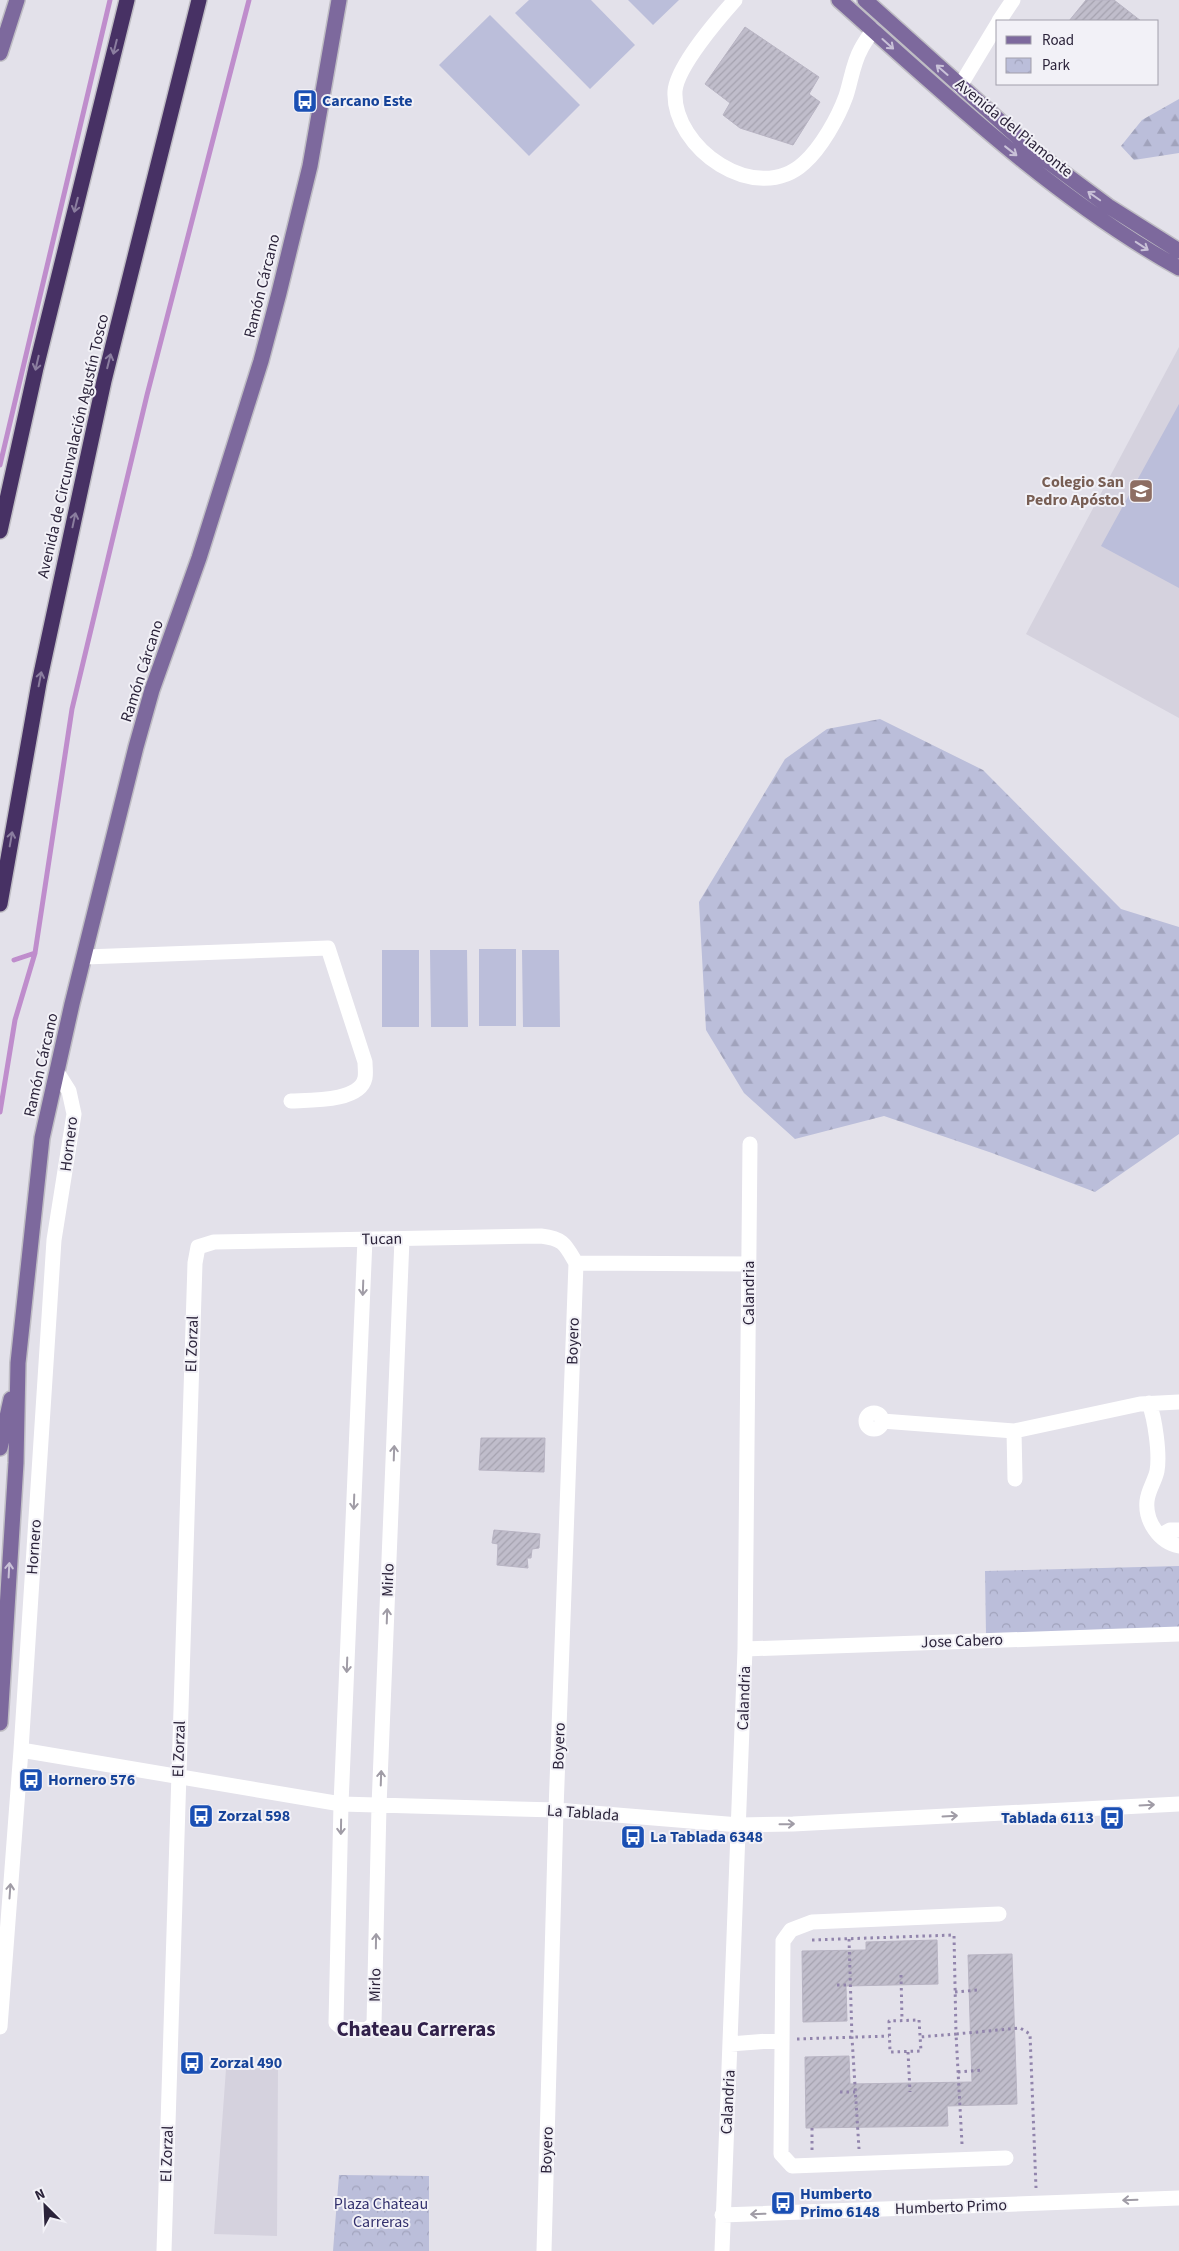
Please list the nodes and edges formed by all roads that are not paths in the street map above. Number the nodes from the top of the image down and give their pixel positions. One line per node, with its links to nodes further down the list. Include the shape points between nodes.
1 (17, 0): 12 (main road)
2 (127, 0): 16 (highway, one-way to 16, via 36,368)
3 (199, 0): 17 (highway, Avenida de Circunvalación Agustín Tosco, one-way to 3, via 39,683 94,428)
4 (338, 0): 18 (main road, Ramón Cárcano, via 310,166 277,303 199,558 152,690)
5 (735, 0): 11 (street, via 682,70 675,89 676,105 681,122 708,158 747,178 780,178 806,162 832,126 845,99 860,50)
6 (839, 0): 11 (main road, Avenida del Piamonte)
7 (865, 0): 13 (main road, Avenida del Piamonte, one-way to 7)
8 (1013, 0): 9 (street)
9 (999, 20)
10 (996, 25): 13 (street)
11 (873, 30): 15 (main road, Avenida del Piamonte, one-way to 15, via 1050,182)
12 (0, 53)
13 (960, 86): 14 (main road, Avenida del Piamonte, one-way to 13, via 1064,174)
14 (1179, 251)
15 (1179, 268)
16 (0, 531)
17 (0, 904)
18 (85, 957): 19 (main road, Ramón Cárcano); 20 (street, via 328,948 365,1062 365,1079 356,1092)
19 (57, 1072): 27 (main road, Ramón Cárcano, via 42,1138); 40 (street, Hornero, via 69,1091 74,1114 54,1240)
20 (291, 1101)
21 (750, 1144): 26 (street, Calandria)
22 (365, 1239): 23 (street, Tucan); 24 (street, Tucan, via 214,1242); 42 (street, Mirlo, one-way to 42)
23 (402, 1239): 25 (street, Tucan, via 542,1236 565,1243); 44 (street, Mirlo, one-way to 23)
24 (198, 1247): 41 (street, El Zorzal)
25 (576, 1263): 26 (street); 45 (street, Boyero)
26 (749, 1264): 38 (street, Calandria)
27 (18, 1363): 32 (main road, Ramón Cárcano); 39 (main road, Ramón Cárcano, one-way to 27, via 16,1463)
28 (1179, 1402): 29 (street)
29 (1149, 1403): 31 (street); 35 (street, via 1155,1419 1157,1471 1147,1500 1148,1515 1154,1530)
30 (882, 1421): 31 (street)
31 (1014, 1431): 33 (street)
32 (0, 1448)
33 (1015, 1479)
34 (1179, 1530): 35 (street)
35 (1161, 1535): 36 (street, via 1168,1544)
36 (1179, 1546)
37 (1179, 1634): 38 (street, Jose Cabero)
38 (746, 1649): 46 (street, Calandria)
39 (0, 1724)
40 (21, 1750): 41 (street, La Tablada); 48 (street, Hornero, one-way to 40)
41 (178, 1776): 42 (street, La Tablada); 54 (street, El Zorzal)
42 (342, 1804): 44 (street, La Tablada); 44 (street, Mirlo, one-way to 44, via 336,2023 342,2028 366,2030 374,2024)
43 (1179, 1804): 46 (street, La Tablada, one-way to 43)
44 (380, 1806): 45 (street, La Tablada)
45 (556, 1810): 46 (street, La Tablada); 55 (street, Boyero)
46 (739, 1825): 50 (street, Calandria)
47 (999, 1914): 49 (street, via 812,1922 791,1930 783,1941)
48 (0, 2027)
49 (782, 2040): 50 (street); 51 (street, via 781,2154 792,2166)
50 (730, 2044): 53 (street, Calandria)
51 (1006, 2158)
52 (1179, 2198): 53 (street, Humberto Primo, one-way to 53)
53 (722, 2215): 56 (street, Calandria)
54 (164, 2251)
55 (544, 2251)
56 (722, 2251)

